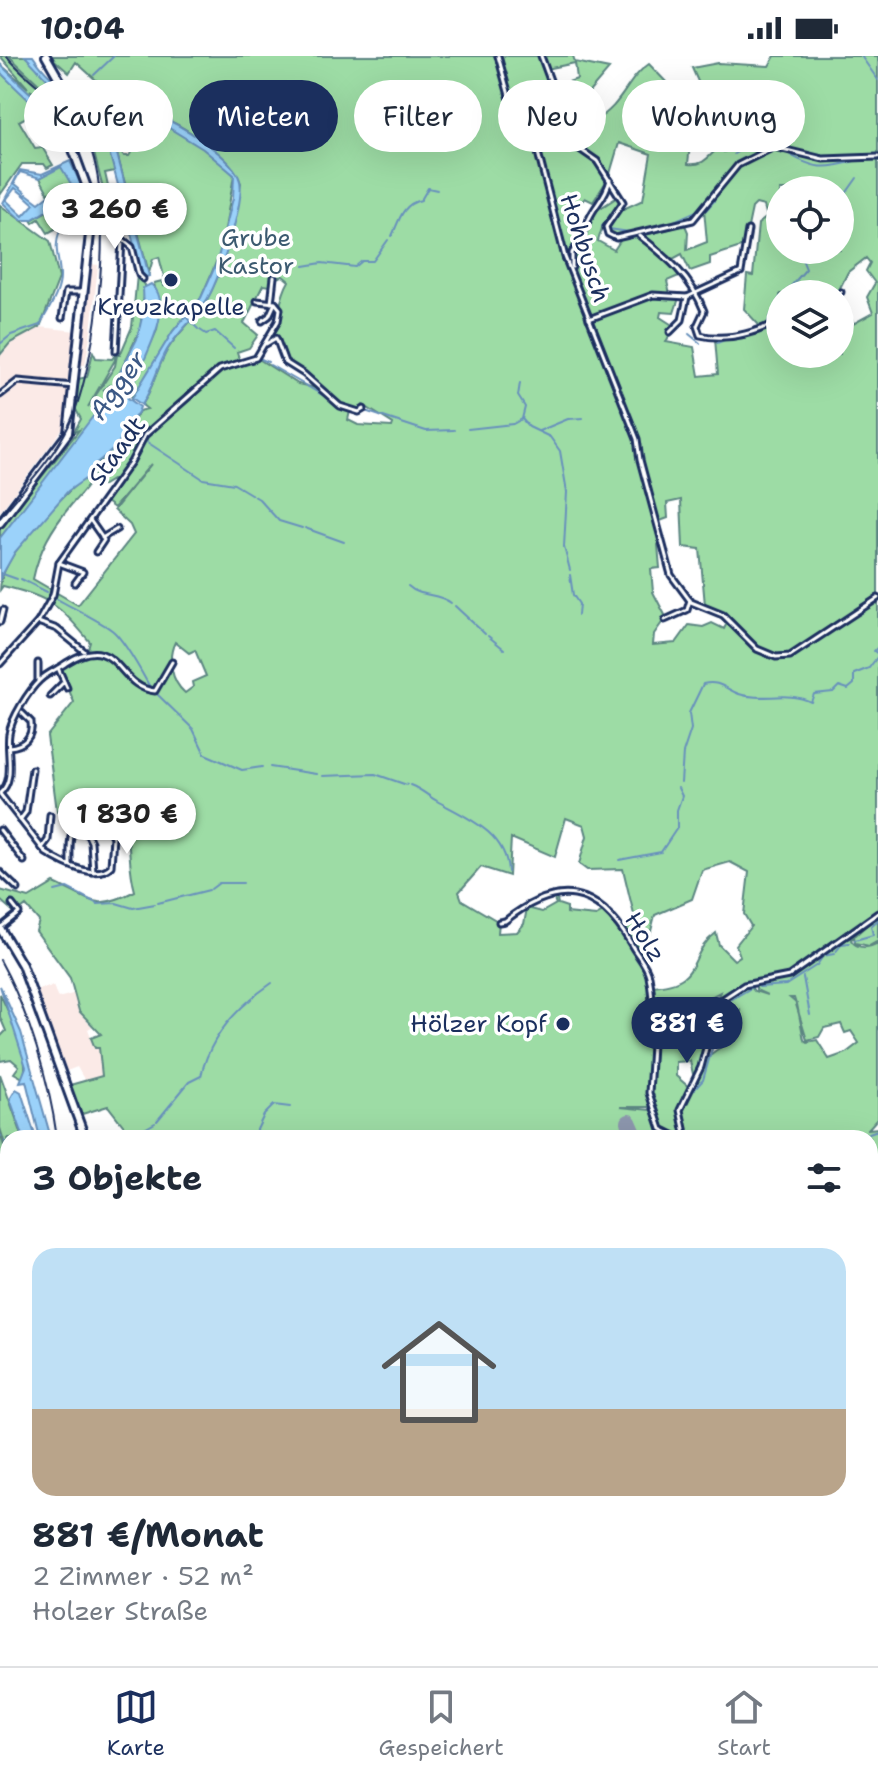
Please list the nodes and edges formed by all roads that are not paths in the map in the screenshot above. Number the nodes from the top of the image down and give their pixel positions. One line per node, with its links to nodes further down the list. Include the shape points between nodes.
1 (46, 56): 8 (main road, via 57,72 64,125)
2 (498, 56): 12 (street, Hohbusch, via 510,99 534,137)
3 (541, 56): 7 (street, via 574,145 597,161)
4 (762, 152): 10 (street, via 738,165 693,220)
5 (796, 152): 6 (street, via 823,159)
6 (878, 157)
7 (610, 180): 10 (street, via 623,202 606,227 608,234); 12 (street, via 607,195 572,253)
8 (90, 196): 11 (street, via 108,193 111,230); 16 (main road)
9 (748, 230): 15 (street, via 741,272)
10 (639, 235): 15 (street, via 667,255)
11 (122, 240): 14 (street, via 132,247); 26 (street)
12 (571, 268): 21 (street, Hohbusch)
13 (274, 277): 19 (street)
14 (143, 279)
15 (697, 291): 17 (street); 23 (street, via 704,311 697,326 700,335 739,336)
16 (84, 292): 20 (street, via 66,292); 27 (main road)
17 (687, 297): 21 (street, via 653,295); 24 (street, via 682,320)
18 (257, 301): 19 (street)
19 (273, 303): 22 (street); 25 (street, via 279,316)
20 (62, 318)
21 (589, 319): 38 (street, Hohbusch, via 637,439 664,559)
22 (262, 321)
23 (766, 326)
24 (670, 332)
25 (266, 344): 29 (street, via 276,338 285,362 340,406); 30 (street, Staadt, via 256,358 220,369 145,435)
26 (116, 351)
27 (74, 386): 28 (street, via 18,381); 31 (main road, via 68,433)
28 (0, 395)
29 (364, 409)
30 (90, 520): 33 (street); 35 (street, Staadt)
31 (0, 523)
32 (117, 529): 33 (street)
33 (103, 539): 34 (street)
34 (96, 552)
35 (59, 563): 36 (street, via 83,572); 42 (street, Staadt)
36 (75, 583)
37 (878, 598): 38 (street, via 784,658 757,649 723,615)
38 (690, 600): 40 (street, via 687,610)
39 (3, 610): 41 (street)
40 (665, 620)
41 (0, 622)
42 (38, 622): 43 (street, via 57,629); 46 (street, Staadt)
43 (85, 652): 44 (street, via 105,655 152,692); 47 (street)
44 (172, 662)
45 (38, 663): 48 (street)
46 (0, 664)
47 (58, 668): 48 (street); 49 (street)
48 (38, 681): 52 (street)
49 (64, 682): 50 (street); 51 (street)
50 (67, 688)
51 (50, 696)
52 (20, 712): 53 (street, via 10,727); 53 (street, via 31,722 30,733 23,743)
53 (9, 747): 55 (street, via 7,784)
54 (32, 769): 58 (street, via 26,812)
55 (0, 794): 58 (street)
56 (50, 815): 60 (street)
57 (80, 818): 62 (street, via 70,835); 64 (street, via 91,842); 64 (street, via 101,817 113,837 111,866)
58 (20, 820): 60 (street)
59 (0, 830): 61 (street)
60 (42, 848): 62 (street)
61 (24, 861)
62 (70, 864): 64 (street)
63 (0, 872): 65 (street)
64 (93, 872)
65 (18, 889)
66 (12, 904): 69 (street, via 19,913)
67 (878, 913): 72 (street, via 789,976 744,985 712,1006 701,1067 680,1110)
68 (499, 922): 71 (street, Holz, via 560,893 588,898 617,922 650,977 649,1093)
69 (0, 928): 70 (main road, via 22,965)
70 (82, 1130)
71 (663, 1130)
72 (684, 1130)

